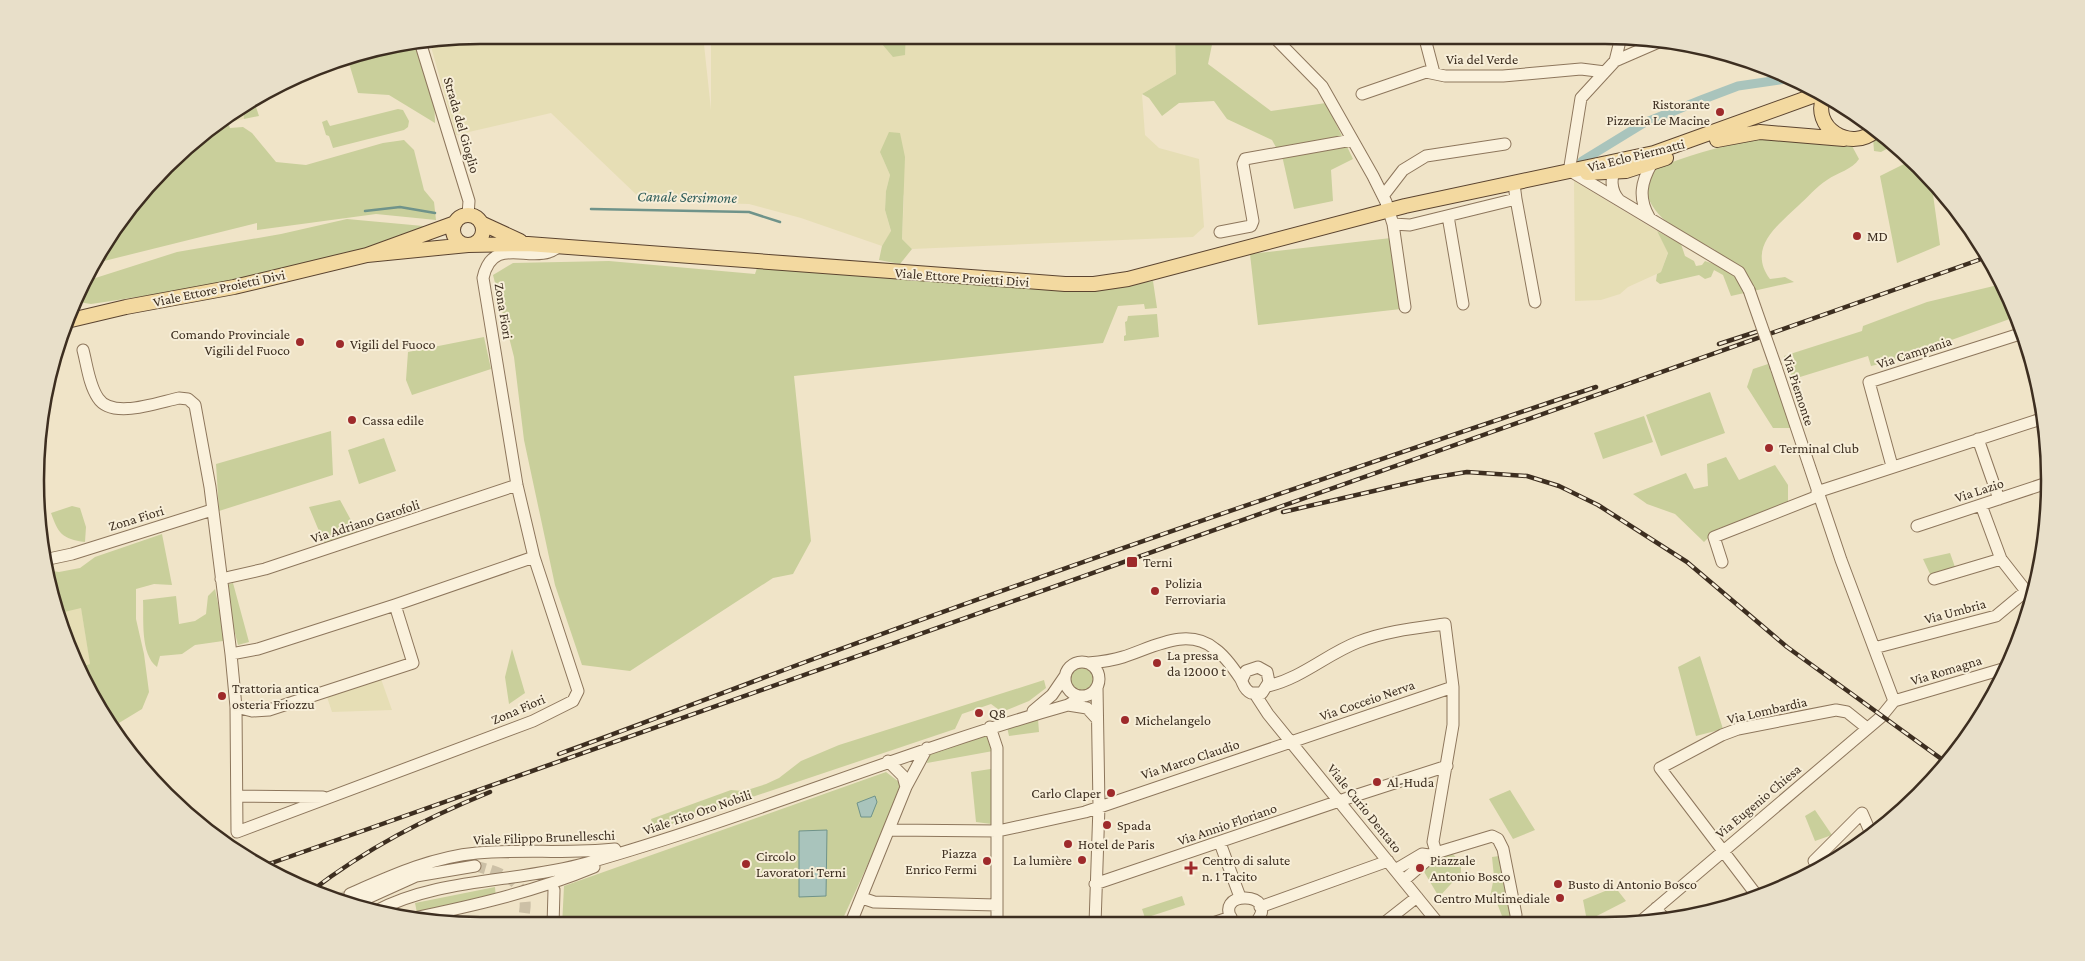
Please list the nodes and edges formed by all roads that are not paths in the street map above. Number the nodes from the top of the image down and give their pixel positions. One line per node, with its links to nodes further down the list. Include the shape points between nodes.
1 (1281, 44): 14 (street, via 1322,86)
2 (1426, 44): 8 (street)
3 (1619, 45): 6 (street)
4 (1649, 46): 6 (street)
5 (422, 47): 24 (street, Strada del Gioglio, via 468,201)
6 (1615, 61): 7 (street)
7 (1605, 72): 8 (street, Via del Verde, via 1581,69 1502,76 1445,76); 17 (street, via 1581,98 1570,166)
8 (1434, 73): 9 (street, Via del Verde, via 1426,72)
9 (1362, 94)
10 (1814, 97): 16 (main road, Via Eclo Piermatti)
11 (1822, 101): 13 (main road, Via Eclo Piermatti, via 1823,120 1828,128)
12 (1869, 133): 13 (main road, Via Eclo Piermatti, via 1858,139)
13 (1844, 139): 16 (main road, Via Eclo Piermatti, via 1752,132)
14 (1352, 140): 20 (street); 30 (street, via 1245,159 1243,164 1253,221 1245,228)
15 (1505, 144): 20 (street, via 1426,156 1403,170)
16 (1653, 158): 17 (main road, Via Eclo Piermatti); 18 (main road, Via Eclo Piermatti); 26 (street, via 1641,191 1642,205)
17 (1572, 172): 18 (main road, Via Eclo Piermatti); 19 (main road, Viale Ettore Proietti Divi); 22 (street, Via Piemonte)
18 (1614, 172): 22 (street, via 1614,194)
19 (1514, 184): 21 (street); 23 (main road, Viale Ettore Proietti Divi)
20 (1383, 196): 23 (street)
21 (1516, 199): 25 (street); 35 (street)
22 (1620, 201): 26 (street, Via Piemonte)
23 (1389, 210): 29 (street); 33 (main road, Viale Ettore Proietti Divi, via 1146,274 1094,284)
24 (468, 215): 27 (main road, Viale Ettore Proietti Divi); 28 (main road, Viale Ettore Proietti Divi)
25 (1448, 216): 29 (street, via 1410,226); 36 (street)
26 (1650, 218): 46 (street, Via Piemonte, bridge, via 1739,272 1749,290)
27 (455, 223): 32 (main road, via 455,238); 34 (main road, Viale Ettore Proietti Divi)
28 (481, 223): 31 (main road, Viale Ettore Proietti Divi); 32 (main road, via 482,236)
29 (1393, 224): 37 (street)
30 (1220, 232)
31 (528, 244): 32 (main road, Viale Ettore Proietti Divi); 33 (main road, Viale Ettore Proietti Divi)
32 (468, 245): 34 (main road, Viale Ettore Proietti Divi)
33 (560, 246): 44 (street, Zona Fiori, via 548,253 512,252 496,257 486,266 483,278)
34 (366, 255): 38 (main road, Viale Ettore Proietti Divi, via 234,286)
35 (1535, 302)
36 (1463, 304)
37 (1405, 307)
38 (75, 318)
39 (2016, 335): 43 (street, Via Campania, via 1868,382)
40 (83, 350): 49 (street, via 94,391 99,400 110,408 126,409 179,398 188,399 195,405)
41 (2037, 420): 42 (street)
42 (1978, 439): 43 (street); 47 (street)
43 (1892, 466): 46 (street)
44 (517, 485): 51 (street, Zona Fiori); 55 (street, Via Adriano Garofoli, via 292,561)
45 (2041, 485): 47 (street, Via Lazio)
46 (1818, 494): 54 (street, via 1714,537); 58 (street, Via Piemonte)
47 (1999, 499): 48 (street, Via Lazio)
48 (1981, 505): 50 (street, Via Lazio); 53 (street, Via Umbria)
49 (212, 510): 52 (street, Zona Fiori); 55 (street, Zona Fiori)
50 (1917, 526)
51 (534, 557): 57 (street); 84 (street, Zona Fiori, via 578,690 573,701 533,721)
52 (51, 559)
53 (2001, 559): 56 (street); 58 (street, Via Umbria, via 2026,591 1996,616)
54 (1722, 562)
55 (220, 579): 59 (street, Zona Fiori)
56 (1934, 579)
57 (395, 605): 59 (street); 73 (street, via 413,663 269,710)
58 (1874, 648): 71 (street, Via Piemonte)
59 (231, 654): 73 (street, Zona Fiori)
60 (1124, 657): 61 (street, Viale Curio Dentato, via 1148,647 1191,639 1216,649); 62 (street); 67 (street)
61 (1224, 660): 63 (street, Viale Curio Dentato); 66 (street, Viale Curio Dentato)
62 (1088, 663): 65 (street, via 1074,664); 67 (street, via 1097,670)
63 (1251, 668): 66 (street); 69 (street, Viale Curio Dentato, via 1265,670 1269,679)
64 (1998, 670): 71 (street, Via Romagna)
65 (1065, 676): 70 (street, via 1071,693); 74 (street, Viale Tito Oro Nobili, via 1041,707)
66 (1242, 680): 69 (street, Viale Curio Dentato, via 1244,688)
67 (1098, 684): 70 (street, via 1091,694); 75 (street)
68 (1453, 687): 69 (street, via 1445,624 1401,630 1358,642 1287,681); 78 (street, Via Cocceio Nerva); 81 (street, via 1453,725)
69 (1263, 690): 78 (street, Viale Curio Dentato, via 1268,714)
70 (1082, 696): 72 (street, Viale Tito Oro Nobili)
71 (1894, 701): 77 (street, Via Eugenio Chiesa)
72 (1068, 705): 74 (street, Viale Tito Oro Nobili); 75 (street, via 1087,708)
73 (236, 707): 83 (street, Zona Fiori)
74 (1023, 717): 76 (street, Viale Tito Oro Nobili)
75 (1097, 719): 86 (street)
76 (990, 727): 79 (street, Viale Tito Oro Nobili); 89 (street, via 997,748)
77 (1867, 728): 92 (street, Via Eugenio Chiesa); 92 (street, Via Lombardia, via 1847,712 1836,710 1738,729 1660,768)
78 (1291, 742): 85 (street, Viale Curio Dentato); 86 (street, Via Marco Claudio)
79 (927, 748): 80 (street, Viale Tito Oro Nobili); 82 (street)
80 (888, 761): 82 (street, via 903,776); 91 (street, Viale Tito Oro Nobili)
81 (1447, 766): 85 (street, Via Annio Floriano); 93 (street)
82 (906, 787): 88 (street)
83 (237, 796): 84 (street, Zona Fiori); 84 (street, Zona Fiori, via 237,832)
84 (332, 797)
85 (1339, 800): 90 (street, Via Annio Floriano); 95 (street, Viale Curio Dentato)
86 (1099, 806): 89 (street, Via Marco Claudio); 98 (street)
87 (1869, 828): 94 (street, via 1862,813 1814,861)
88 (890, 830): 89 (street); 105 (street)
89 (998, 831): 106 (street)
90 (1220, 843): 98 (street, Via Annio Floriano); 101 (street)
91 (646, 846): 103 (street, Viale Filippo Brunelleschi, via 581,853 476,853 413,867); 107 (street, Viale Tito Oro Nobili, via 559,870 426,891); 110 (street, Viale Filippo Brunelleschi, via 551,885)
92 (1723, 850): 100 (street); 109 (street, Via Eugenio Chiesa)
93 (1433, 853): 95 (street); 97 (street); 121 (street, via 1492,836 1498,839 1503,849)
94 (1816, 863)
95 (1392, 865): 97 (street, Viale Curio Dentato); 108 (street)
96 (475, 866): 104 (street, Viale Filippo Brunelleschi, via 416,876)
97 (1404, 880): 102 (street, Viale Curio Dentato)
98 (1095, 884): 116 (street)
99 (554, 890): 113 (street)
100 (1753, 891)
101 (1240, 897): 108 (street, via 1250,897); 117 (street, via 1232,904)
102 (1417, 897): 119 (street); 120 (street, Viale Curio Dentato)
103 (354, 898)
104 (354, 898)
105 (862, 898): 106 (street, via 874,902); 114 (street)
106 (997, 905): 115 (street)
107 (385, 907)
108 (1260, 907): 118 (street)
109 (1656, 908): 111 (street); 112 (street, Via Eugenio Chiesa)
110 (430, 914)
111 (1661, 914)
112 (1648, 915)
113 (553, 917)
114 (854, 917)
115 (997, 917)
116 (1095, 917)
117 (1233, 917)
118 (1260, 917)
119 (1392, 917)
120 (1433, 917)
121 (1516, 917)

